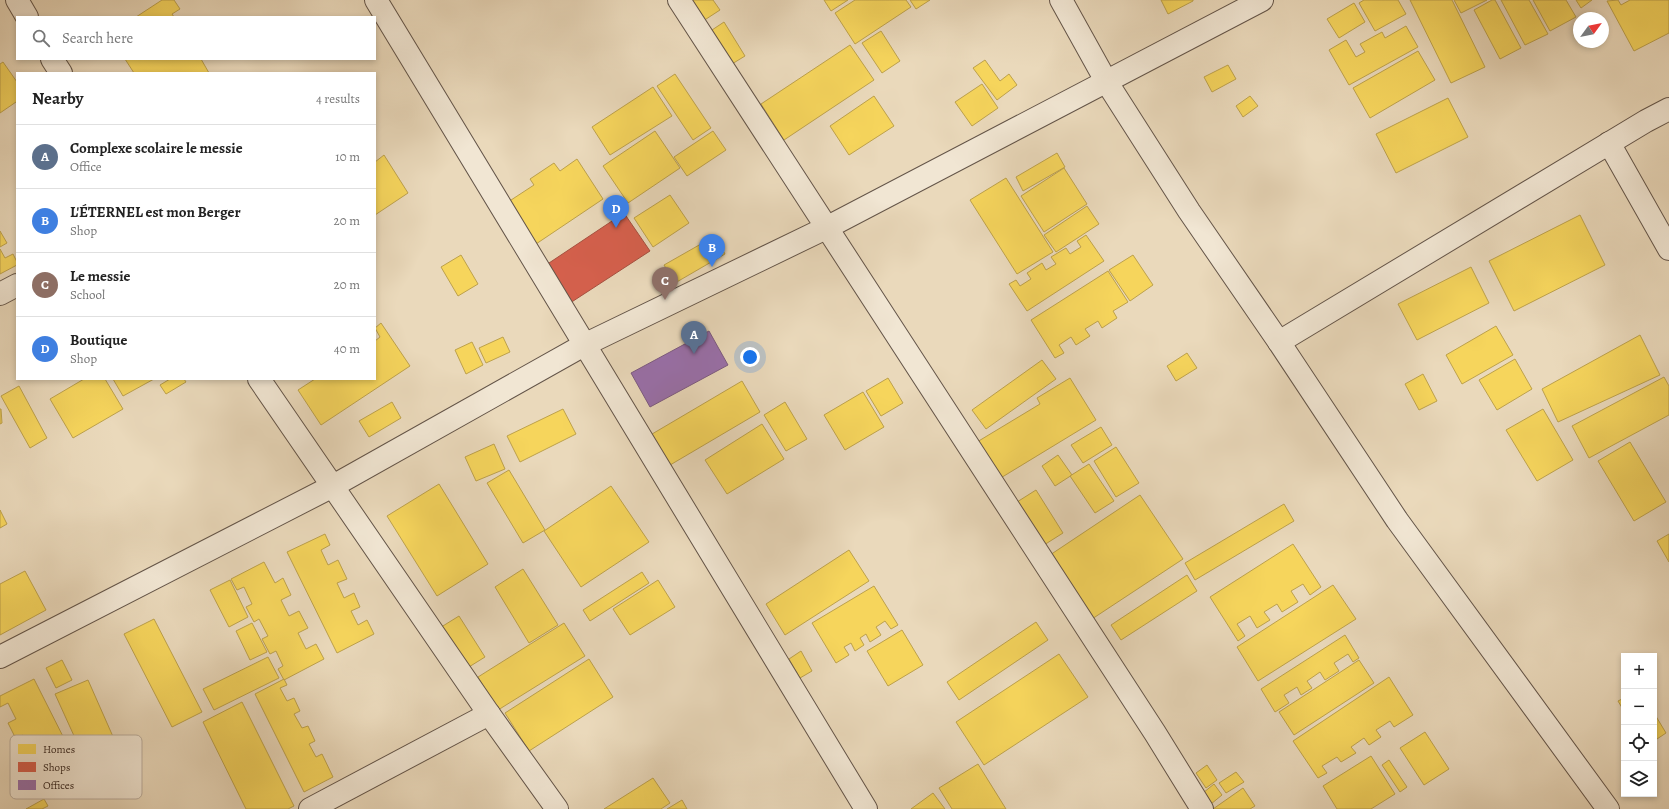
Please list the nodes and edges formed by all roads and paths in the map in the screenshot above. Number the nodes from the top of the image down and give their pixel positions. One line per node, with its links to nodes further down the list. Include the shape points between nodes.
1 (17, 0): 6 (street)
2 (376, 0): 17 (street)
3 (679, 0): 12 (street)
4 (1061, 0): 9 (street)
5 (1262, 0): 9 (street)
6 (26, 16)
7 (53, 60): 8 (street)
8 (60, 72)
9 (1106, 81): 12 (street); 16 (street)
10 (1669, 109): 11 (street)
11 (1609, 143): 13 (street); 16 (street)
12 (828, 227): 17 (street); 25 (street)
13 (1669, 249)
14 (16, 286): 15 (street)
15 (0, 294)
16 (1279, 342): 26 (street, via 1397,520)
17 (584, 345): 19 (street); 24 (street)
18 (260, 380): 19 (street)
19 (333, 486): 20 (street); 21 (street)
20 (0, 657)
21 (489, 714): 22 (street); 23 (street)
22 (310, 809)
23 (557, 809)
24 (866, 809)
25 (1202, 809)
26 (1608, 809)

